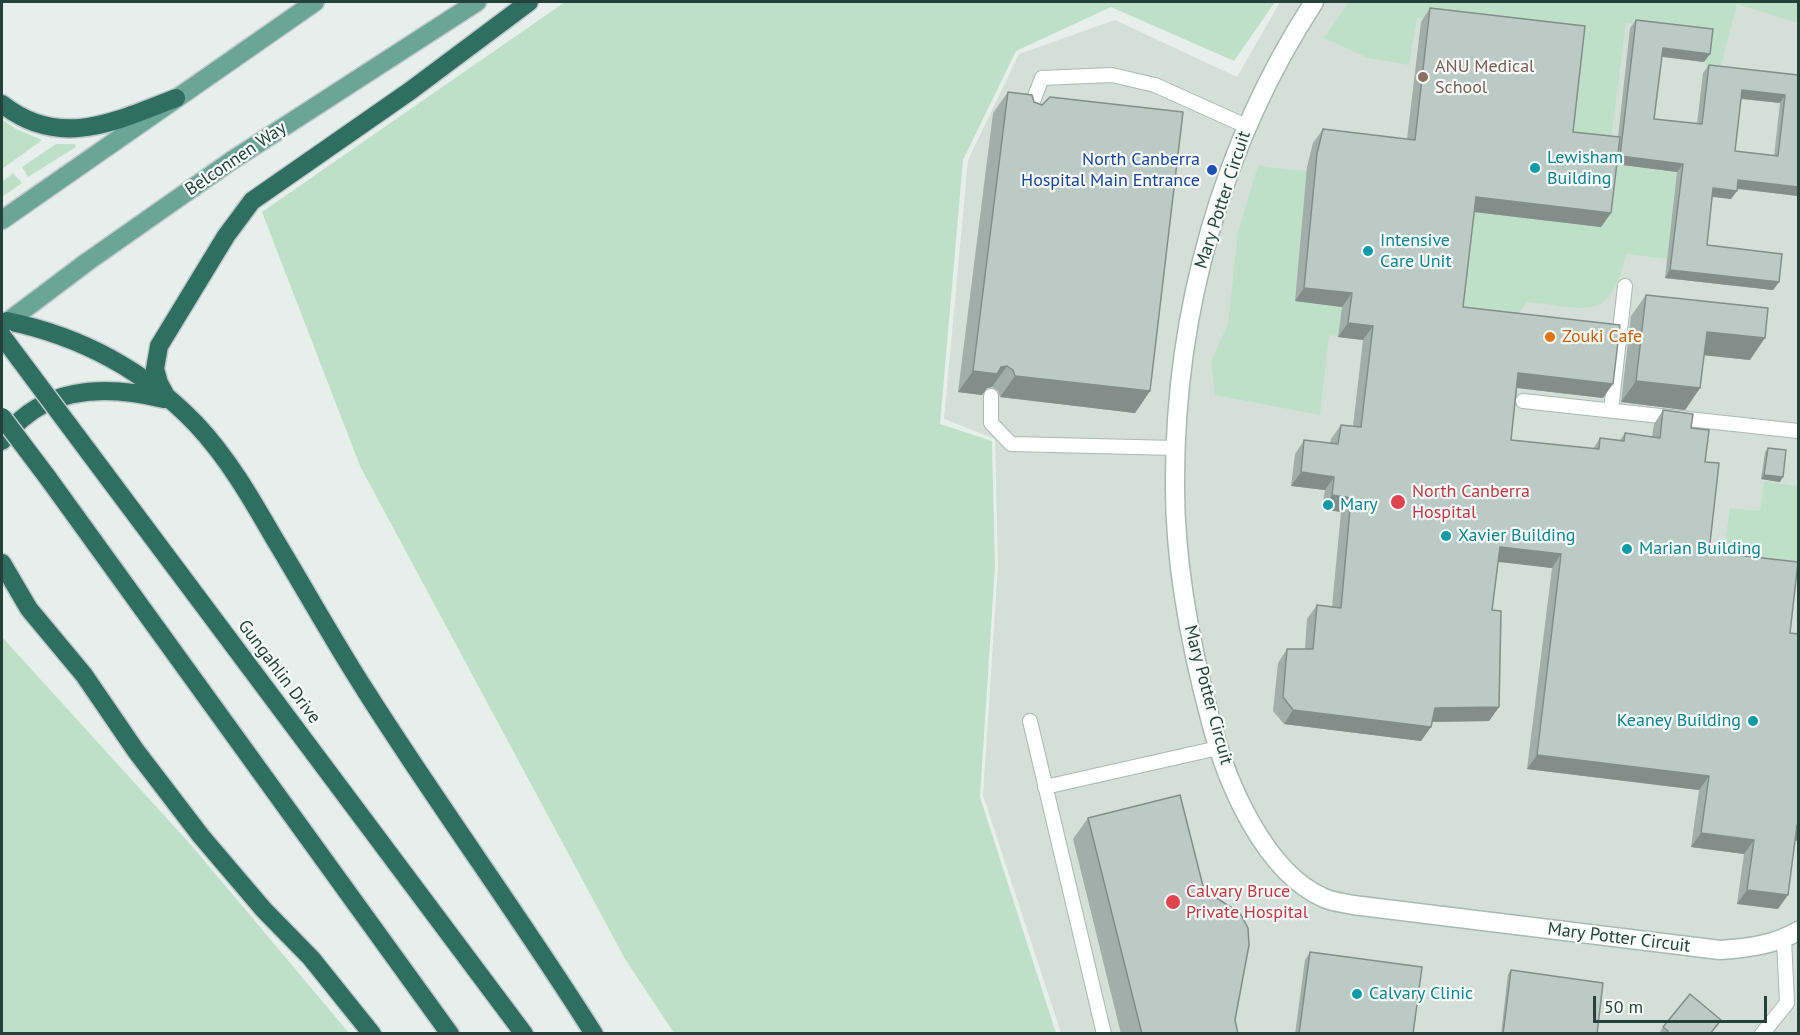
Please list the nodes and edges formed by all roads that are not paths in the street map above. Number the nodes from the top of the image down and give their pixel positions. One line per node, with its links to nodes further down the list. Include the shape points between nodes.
1 (315, 2): 5 (main road)
2 (477, 2): 11 (main road, Belconnen Way, via 231,161)
3 (529, 2): 13 (highway, via 248,206 222,241 159,345 156,375)
4 (1314, 2): 8 (street, Mary Potter Circuit, via 1270,73)
5 (176, 98): 6 (highway, via 112,123 60,130 30,121); 9 (main road)
6 (2, 104)
7 (1026, 117): 8 (lane, via 1042,78 1112,75 1155,85)
8 (1246, 126): 19 (street, Mary Potter Circuit, via 1202,261 1180,380)
9 (2, 220)
10 (1625, 286): 15 (lane)
11 (3, 326): 13 (highway, via 48,330 81,343 137,375); 29 (highway, Gungahlin Drive, bridge, via 88,451)
12 (991, 396): 19 (lane, via 992,423 1011,444)
13 (171, 401): 18 (highway, via 114,390 74,393 38,407 12,427); 30 (highway, via 230,465 366,692)
14 (1522, 401): 15 (lane)
15 (1611, 410): 17 (lane)
16 (2, 417): 28 (highway, bridge)
17 (1798, 430)
18 (2, 441)
19 (1176, 448): 24 (street, Mary Potter Circuit, via 1183,593 1194,659)
20 (2, 563): 22 (highway)
21 (2, 588): 22 (highway)
22 (28, 609): 27 (highway, via 84,675 201,836 311,958)
23 (1030, 721): 25 (lane)
24 (1218, 748): 25 (lane); 26 (street, Mary Potter Circuit, via 1262,842 1278,862 1323,898 1362,907 1720,950 1751,947)
25 (1045, 787): 31 (lane)
26 (1791, 935): 32 (lane, via 1787,1003)
27 (372, 1034)
28 (450, 1034)
29 (524, 1034)
30 (594, 1034)
31 (1104, 1034)
32 (1762, 1034)

